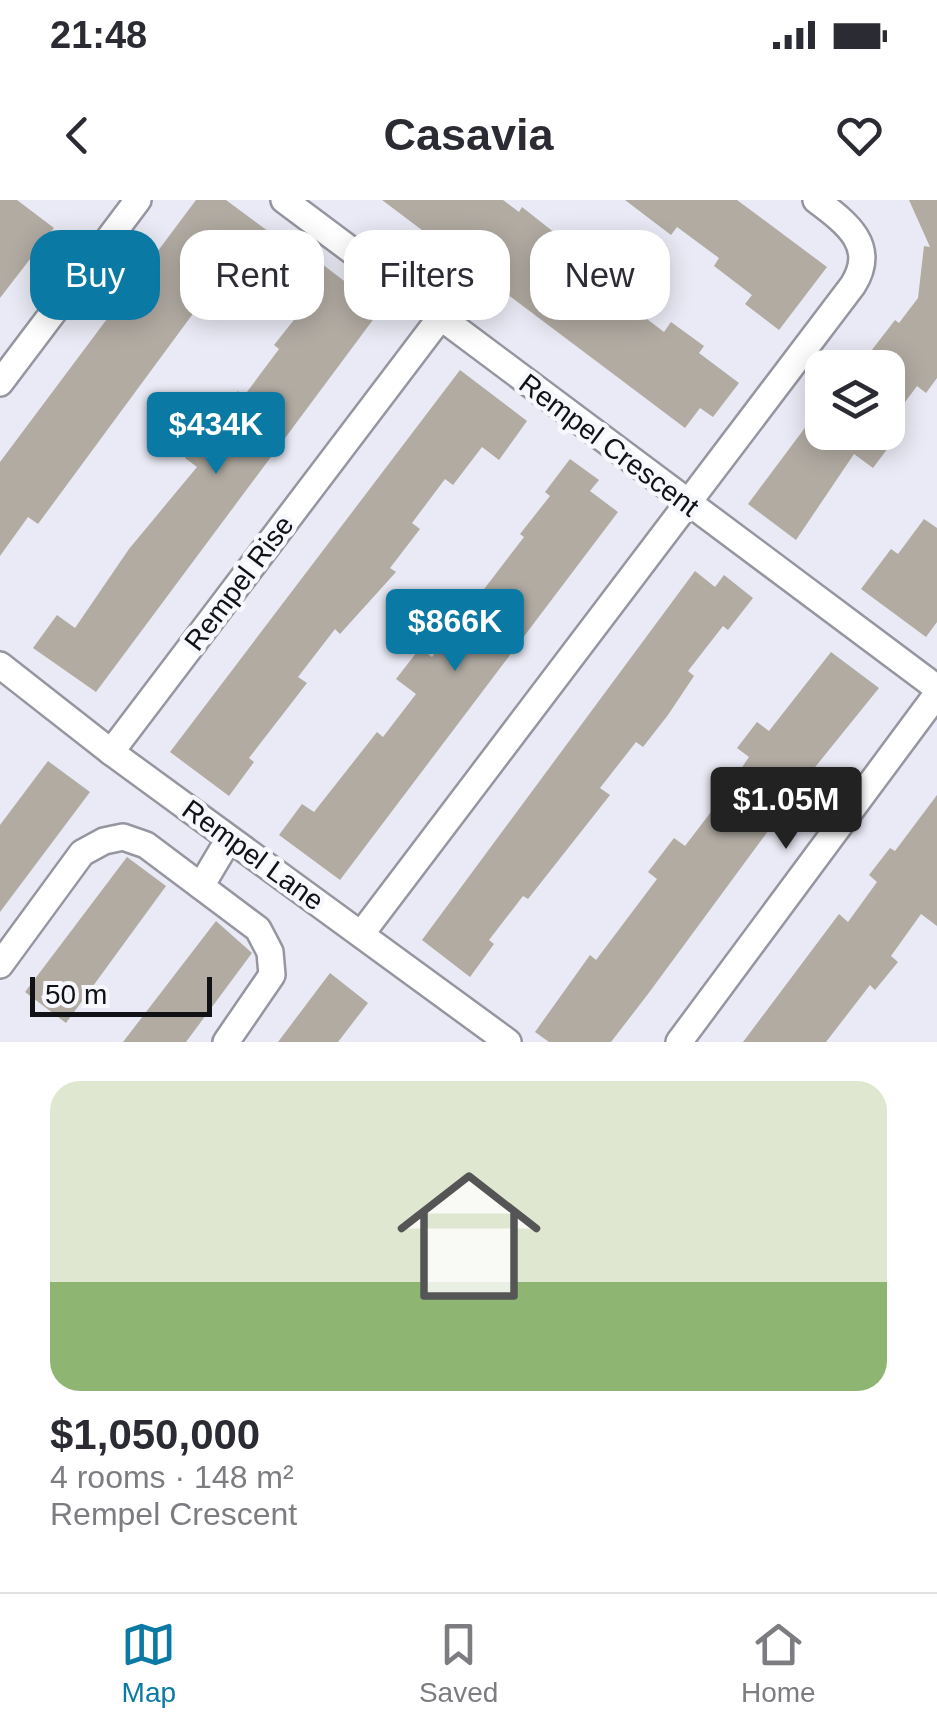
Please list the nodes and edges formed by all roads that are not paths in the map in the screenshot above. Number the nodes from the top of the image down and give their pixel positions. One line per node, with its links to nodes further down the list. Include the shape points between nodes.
1 (138, 200): 7 (street)
2 (284, 200): 4 (street, Rempel Crescent)
3 (816, 200): 8 (street, via 851,228 864,248 864,268)
4 (344, 245)
5 (438, 320): 11 (street, Rempel Rise)
6 (443, 320): 8 (street, Rempel Crescent)
7 (0, 383)
8 (687, 505): 10 (street, Rempel Crescent); 14 (street)
9 (0, 665): 11 (street, Rempel Lane)
10 (937, 691): 18 (street, Rempel Crescent)
11 (110, 752): 12 (street, Rempel Lane)
12 (229, 839): 13 (street); 14 (street, Rempel Lane)
13 (201, 886): 15 (street, via 146,845 123,837 104,841 82,854); 17 (street, via 258,929 270,952 272,975)
14 (362, 933): 16 (street, Rempel Lane)
15 (0, 965)
16 (504, 1041)
17 (226, 1042)
18 (679, 1042)

